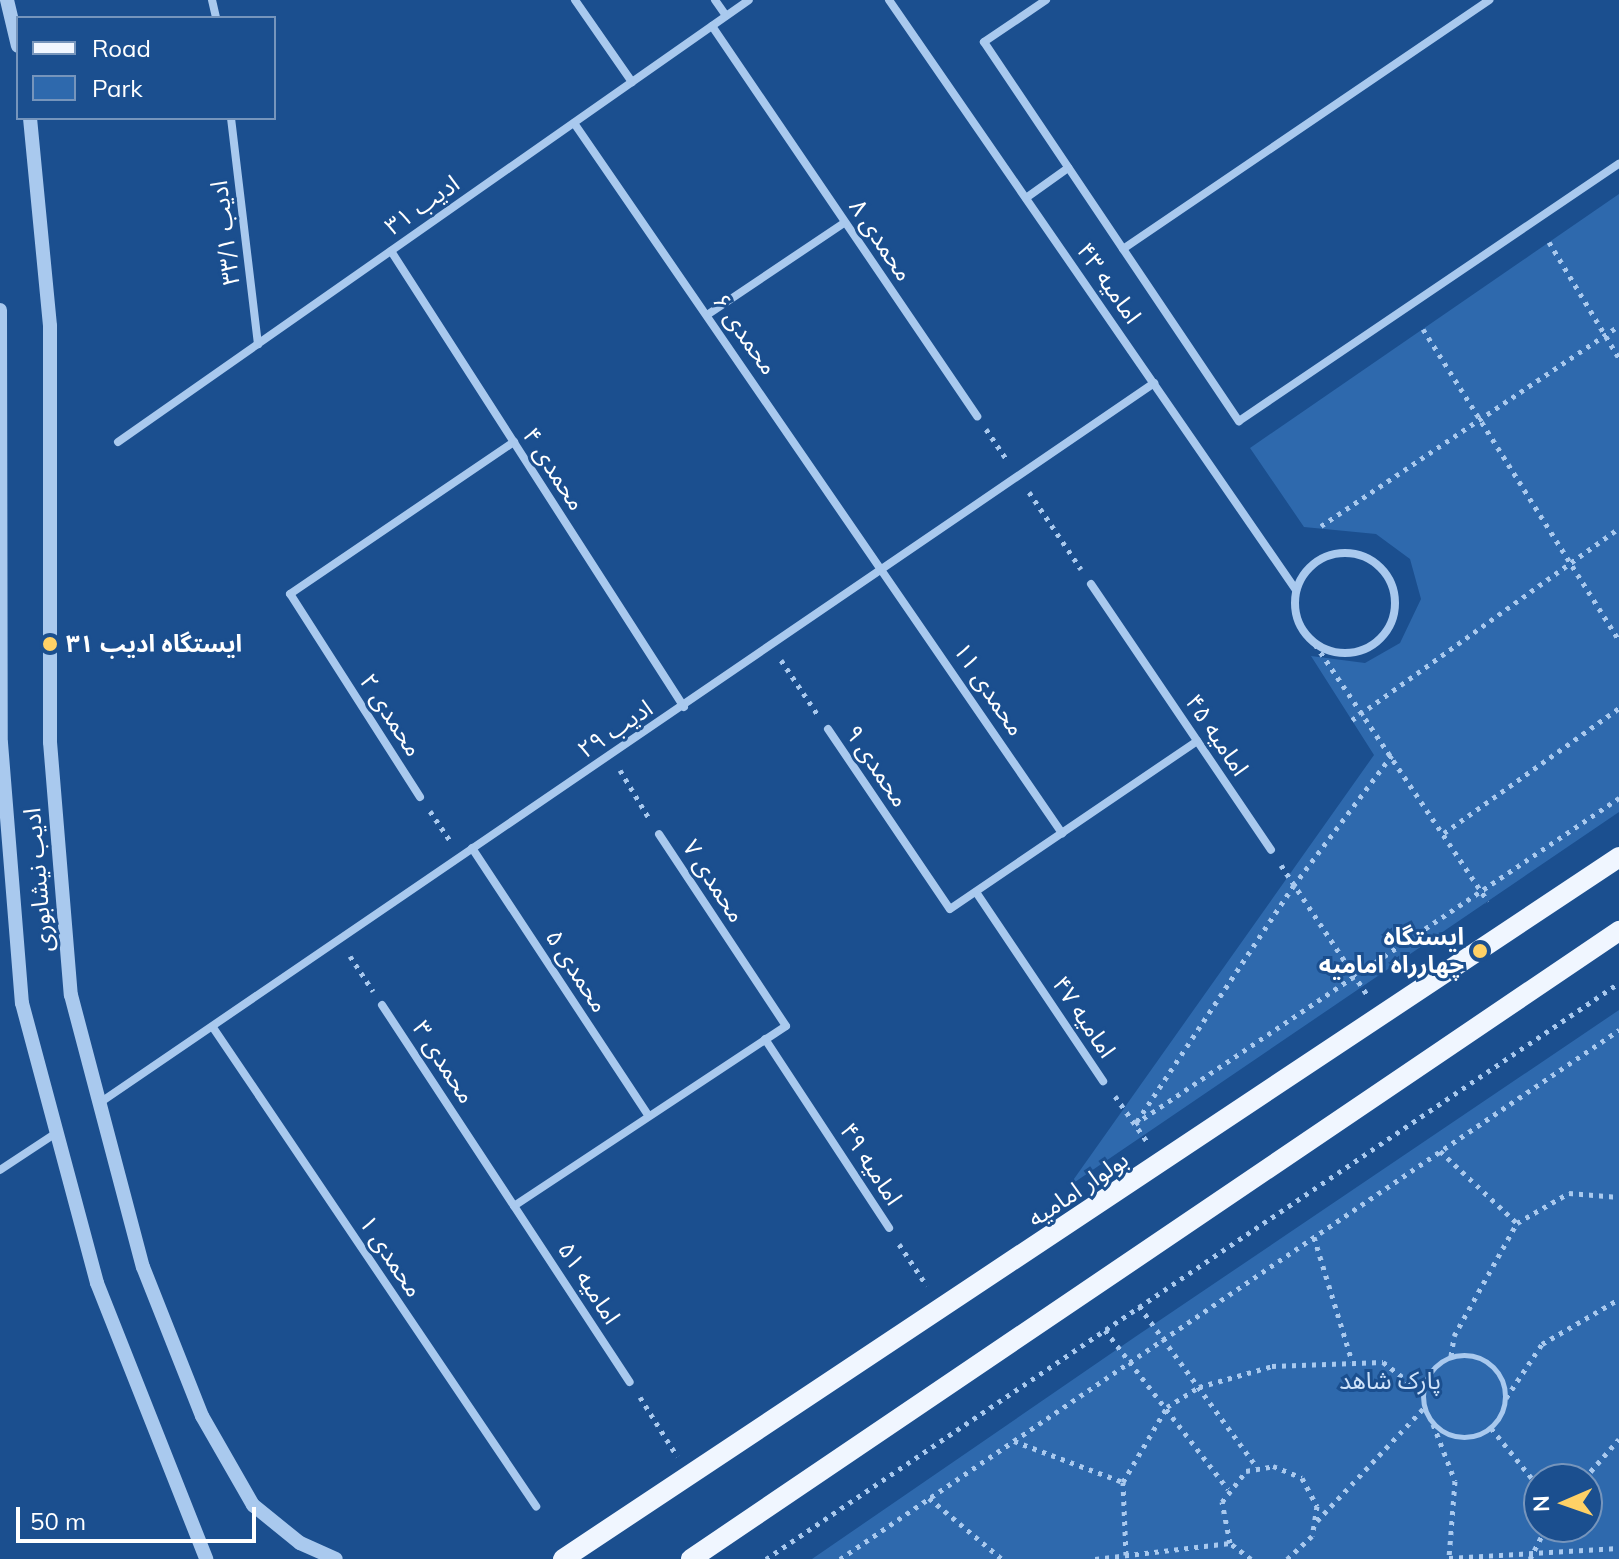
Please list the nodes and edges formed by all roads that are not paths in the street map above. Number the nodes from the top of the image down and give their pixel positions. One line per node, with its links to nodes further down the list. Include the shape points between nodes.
1 (7, 0): 10 (street)
2 (575, 0): 11 (street)
3 (715, 0): 8 (street)
4 (749, 0): 8 (street, ادیب ۳۱)
5 (889, 0): 17 (street, امامیه ۴۳)
6 (1046, 0): 16 (street, via 984,42)
7 (1489, 0): 19 (street)
8 (726, 16): 9 (street, ادیب ۳۱)
9 (712, 26): 11 (street, ادیب ۳۱); 18 (street, محمدی ۸)
10 (16, 38)
11 (632, 82): 14 (street, ادیب ۳۱)
12 (30, 120): 47 (street, ادیب نیشابوری, via 50,326 56,874 71,995)
13 (231, 120): 23 (street, ادیب ۳۳/۱)
14 (574, 123): 20 (street, ادیب ۳۱); 22 (street, محمدی ۶)
15 (1619, 164): 19 (street, via 1239,421)
16 (1068, 168): 17 (street); 19 (street)
17 (1026, 198): 24 (street, امامیه ۴۳)
18 (844, 223): 22 (street); 25 (street, محمدی ۸)
19 (1123, 249)
20 (391, 251): 23 (street, ادیب ۳۱); 27 (street, محمدی ۴)
21 (0, 310): 31 (street, ادیب نیشابوری)
22 (707, 315): 28 (street, محمدی ۶)
23 (258, 344): 26 (street, ادیب ۳۱)
24 (1154, 383): 28 (street, ادیب ۲۹); 30 (street, امامیه ۴۳)
25 (977, 416)
26 (118, 442)
27 (514, 442): 32 (street, محمدی ۴); 35 (street, محمدی ۲, via 290,594)
28 (883, 568): 32 (street, ادیب ۲۹); 36 (street, محمدی ۱۱)
29 (1091, 584): 34 (street, امامیه ۴۵)
30 (1296, 590): 30 (street, via 1305,572 1339,553 1358,554 1389,577 1394,616 1385,634 1352,653 1315,644 1295,610)
31 (0, 614): 49 (street, ادیب نیشابوری, via 7,878 22,1003)
32 (684, 707): 38 (street, ادیب ۲۹)
33 (828, 729): 41 (street, محمدی ۹, via 950,909)
34 (1197, 741): 36 (street); 39 (street, امامیه ۴۵)
35 (420, 797)
36 (1062, 833): 41 (street)
37 (659, 834): 45 (street, محمدی ۷, via 786,1026)
38 (472, 848): 44 (street, ادیب ۲۹); 48 (street, محمدی ۵)
39 (1271, 850)
40 (1619, 857): 57 (main road, بولوار امامیه)
41 (976, 892): 46 (street, امامیه ۴۷)
42 (1619, 931): 58 (main road)
43 (382, 1005): 51 (street, محمدی ۳)
44 (214, 1029): 47 (street, ادیب ۲۹); 54 (street, محمدی ۱)
45 (765, 1039): 48 (street); 52 (street, امامیه ۴۹)
46 (1103, 1081)
47 (96, 1106): 56 (street, ادیب نیشابوری, via 143,1267 202,1416 253,1505 300,1543)
48 (649, 1116): 51 (street)
49 (53, 1135): 50 (street); 55 (street, ادیب نیشابوری, via 97,1283)
50 (0, 1170)
51 (514, 1206): 53 (street, امامیه ۵۱)
52 (889, 1228)
53 (630, 1382)
54 (536, 1506)
55 (206, 1559)
56 (336, 1559)
57 (563, 1559)
58 (691, 1559)

